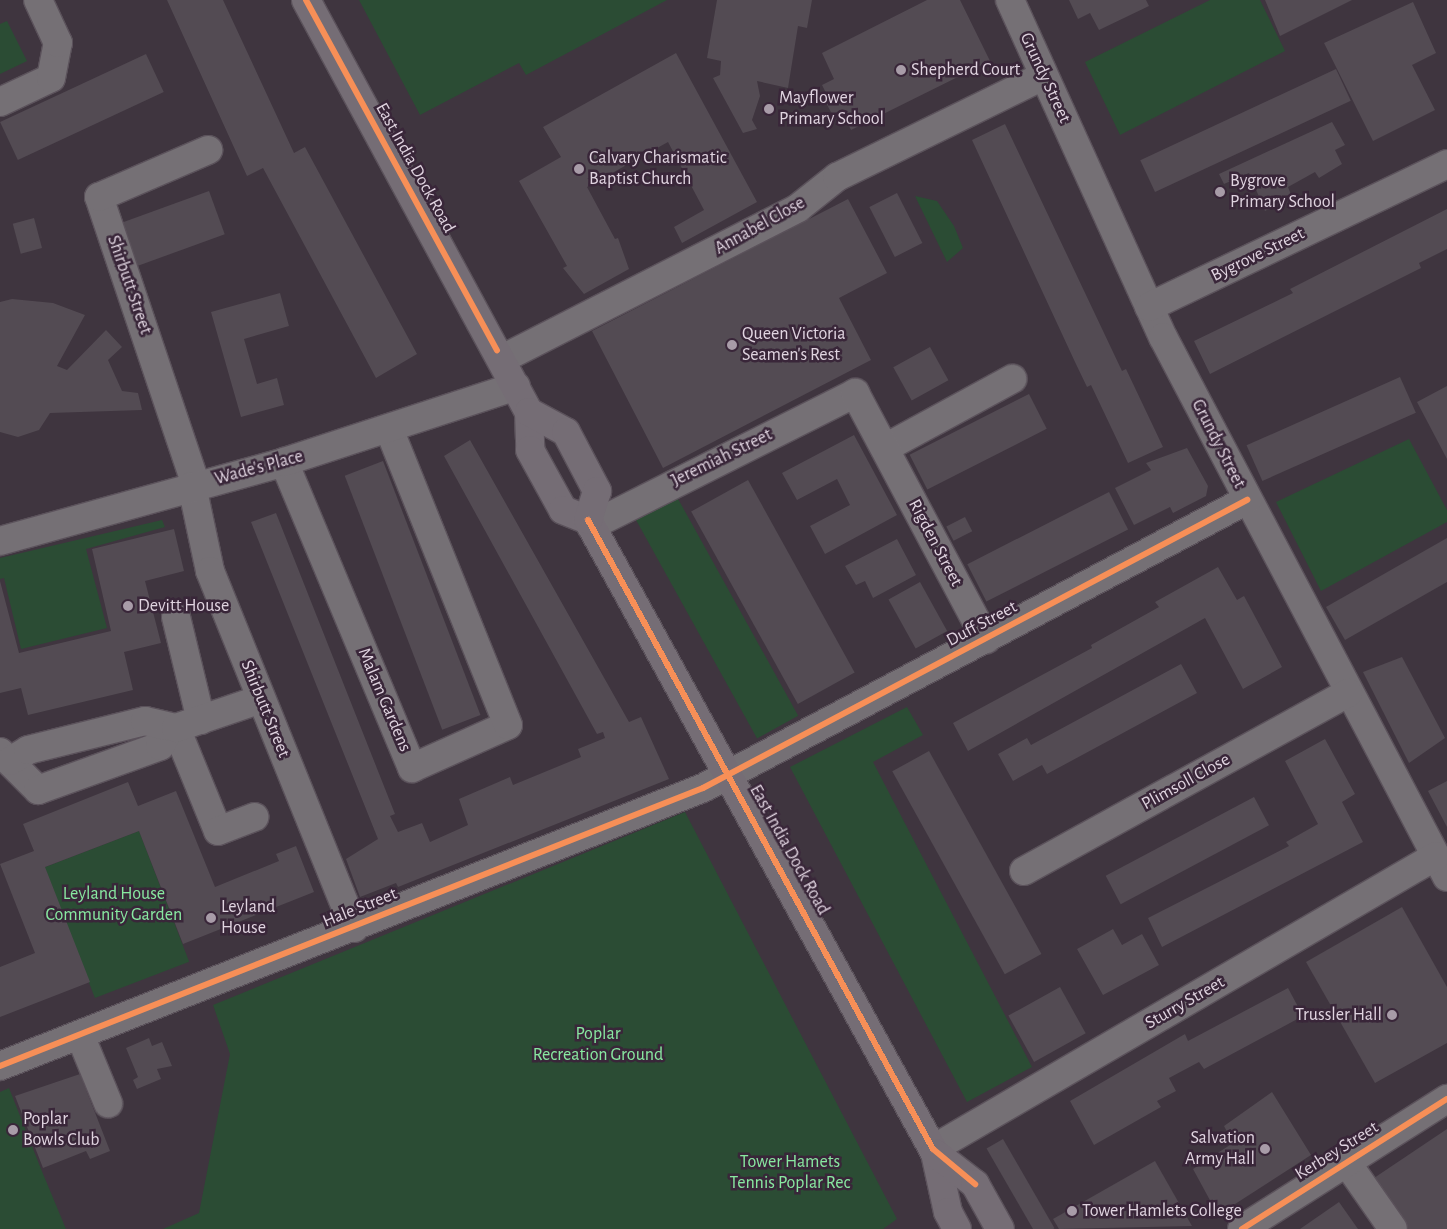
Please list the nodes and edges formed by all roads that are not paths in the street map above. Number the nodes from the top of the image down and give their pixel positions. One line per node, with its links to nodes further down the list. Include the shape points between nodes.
1 (38, 0): 5 (street, via 58,43 51,78)
2 (306, 0): 9 (highway, East India Dock Road)
3 (1010, 0): 4 (street, Grundy Street)
4 (1043, 76): 8 (street, Grundy Street); 9 (street, Annabel Close, via 837,177 798,208)
5 (0, 102)
6 (208, 150): 17 (street, Shirbutt Street, via 99,198)
7 (1447, 164): 8 (street, Bygrove Street)
8 (1150, 307): 18 (street, Grundy Street)
9 (502, 359): 11 (highway, East India Dock Road)
10 (1012, 379): 15 (street)
11 (516, 386): 13 (highway, East India Dock Road); 14 (street, Wade's Place)
12 (855, 393): 15 (street, Rigden Street); 19 (street, Jeremiah Street)
13 (529, 412): 19 (highway, East India Dock Road, via 530,450 558,503 563,510); 19 (highway, via 566,432 598,491)
14 (389, 429): 16 (street, Wade's Place); 16 (street, Malam Gardens, via 508,725 412,768)
15 (885, 448): 22 (street, Rigden Street)
16 (284, 462): 17 (street, Wade's Place)
17 (194, 486): 20 (street, Wade's Place); 24 (street, Shirbutt Street, via 210,571)
18 (1247, 500): 22 (street, Duff Street); 23 (street, Grundy Street)
19 (589, 523): 28 (highway, East India Dock Road)
20 (0, 541)
21 (176, 617): 25 (street)
22 (986, 639): 28 (street, Duff Street)
23 (1348, 693): 30 (street, Grundy Street); 31 (street, Plimsoll Close)
24 (261, 699): 25 (street); 32 (street, Shirbutt Street)
25 (201, 720): 26 (street)
26 (173, 728): 27 (street, via 145,721); 27 (street, via 160,746 38,790); 29 (street, via 218,831)
27 (5, 756)
28 (730, 774): 32 (street, Hale Street); 37 (highway, East India Dock Road)
29 (254, 817)
30 (1441, 866): 37 (street, Sturry Street)
31 (1024, 871)
32 (354, 928): 33 (street, Hale Street)
33 (80, 1034): 34 (street, Hale Street); 36 (street)
34 (0, 1066)
35 (1447, 1099): 38 (street, Kerbey Street)
36 (108, 1103)
37 (934, 1151): 39 (highway, East India Dock Road, via 948,1212); 40 (highway, East India Dock Road, via 975,1184)
38 (1347, 1163): 41 (street, Kerbey Street); 42 (street)
39 (957, 1229)
40 (1000, 1229)
41 (1242, 1229)
42 (1393, 1229)

